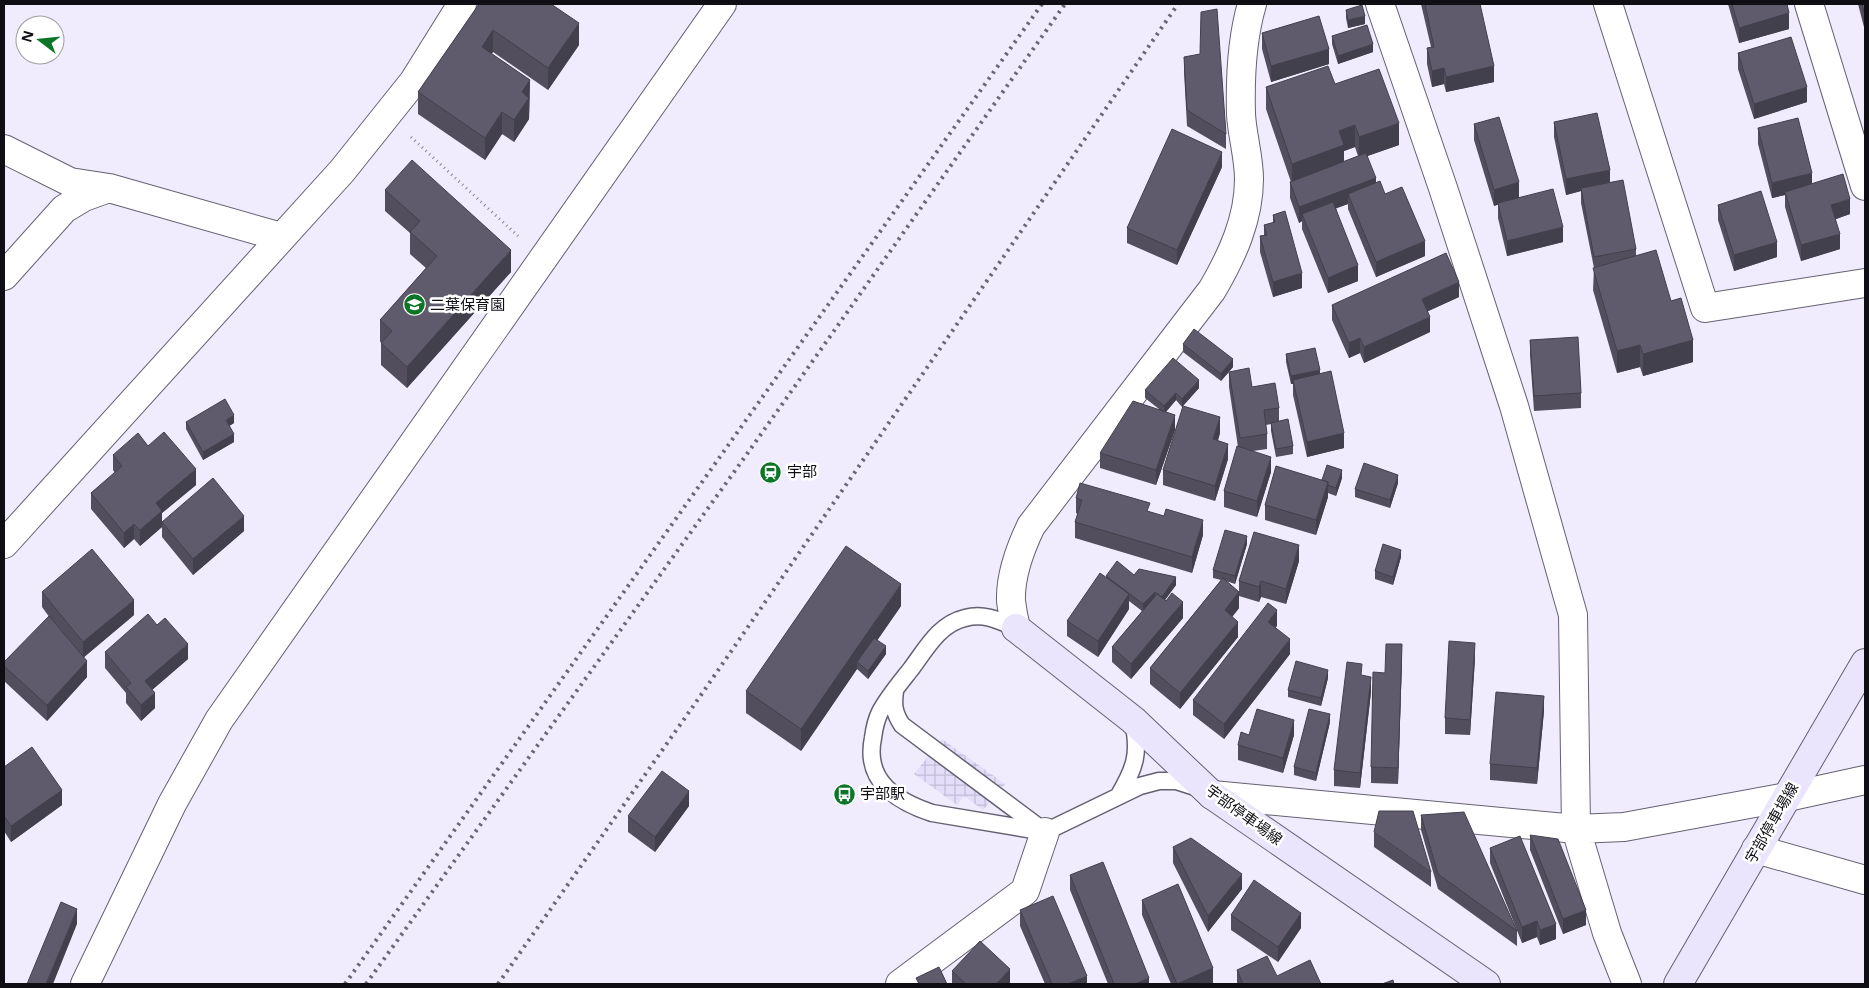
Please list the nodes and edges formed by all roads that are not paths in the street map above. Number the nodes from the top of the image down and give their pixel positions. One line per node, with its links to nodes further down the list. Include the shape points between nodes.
1 (462, 4): 10 (street, via 414,82 342,171)
2 (722, 4): 26 (street, via 219,720 172,804)
3 (1252, 4): 14 (street, via 1247,24 1241,115 1249,179 1244,219 1230,259 1212,290 1030,526 1014,572 1011,601)
4 (1380, 4): 22 (street, via 1514,406 1572,615)
5 (1608, 4): 12 (street, via 1705,308)
6 (1809, 4): 8 (street)
7 (4, 149): 9 (street, via 70,182)
8 (1865, 186)
9 (109, 188): 10 (street); 11 (street, via 64,209)
10 (281, 237): 13 (street)
11 (4, 276)
12 (1865, 283)
13 (4, 544)
14 (1016, 628): 16 (lane, via 982,616 964,618 946,626 934,637); 17 (main road, 宇部停車場線)
15 (1865, 663): 21 (main road, 宇部停車場線)
16 (895, 690): 23 (lane, via 893,704 902,724); 23 (lane, via 880,713 871,745 873,766 882,784 900,800 932,813)
17 (1132, 720): 19 (main road, 宇部停車場線); 20 (lane, via 1137,741 1136,760)
18 (1865, 780): 21 (street)
19 (1212, 794): 20 (lane, via 1176,781 1158,781); 22 (street); 28 (main road, 宇部停車場線)
20 (1119, 795): 23 (lane)
21 (1787, 797): 22 (street, via 1624,827); 24 (main road, 宇部停車場線)
22 (1576, 829): 29 (street, via 1607,933)
23 (1045, 832): 27 (street, via 1025,891)
24 (1756, 850): 25 (street); 30 (main road, 宇部停車場線)
25 (1865, 880)
26 (84, 984)
27 (900, 984)
28 (1486, 984)
29 (1627, 984)
30 (1678, 984)

